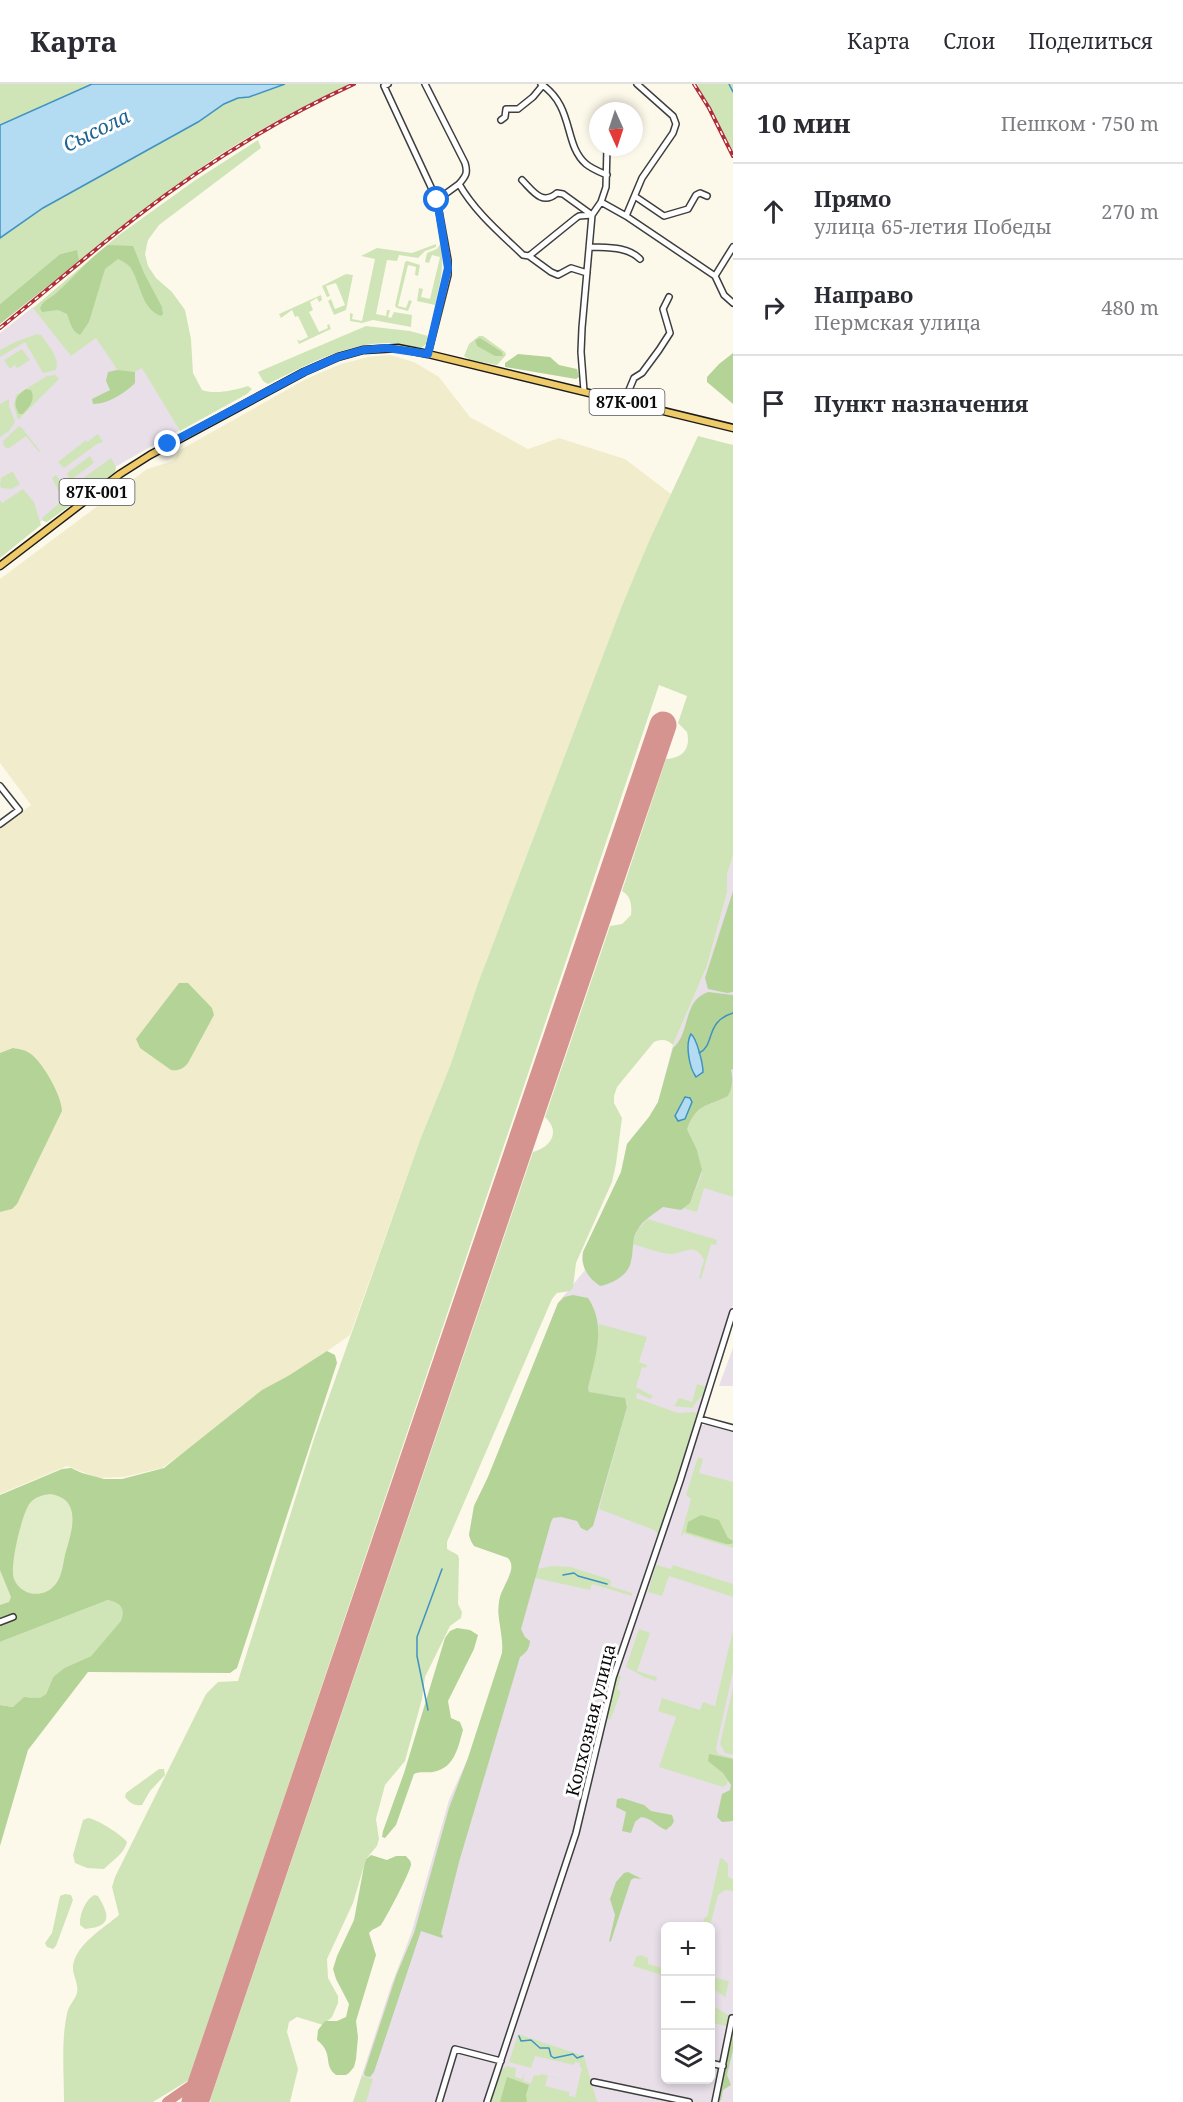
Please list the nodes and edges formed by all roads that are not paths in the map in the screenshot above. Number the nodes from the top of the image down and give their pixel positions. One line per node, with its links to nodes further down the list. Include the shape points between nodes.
1 (425, 84): 9 (street, via 465,163 466,177)
2 (542, 84): 5 (street, via 518,109 506,109); 7 (street, via 565,112 579,156 587,166)
3 (638, 84): 11 (street, via 673,116 676,124 642,178)
4 (386, 85): 12 (street)
5 (501, 120)
6 (607, 156): 7 (street)
7 (607, 175): 13 (street)
8 (522, 180): 14 (street, via 537,197 563,194)
9 (459, 183): 12 (street); 18 (street, via 482,215 523,255)
10 (707, 196): 11 (street, via 700,193 688,209 664,216)
11 (636, 197): 15 (street)
12 (437, 200): 24 (street, via 448,268)
13 (601, 202): 14 (street); 15 (street)
14 (592, 215): 16 (street); 18 (street, via 579,216)
15 (626, 216): 21 (street)
16 (590, 246): 19 (street, via 618,248); 20 (street)
17 (733, 247): 21 (street)
18 (529, 256): 20 (street, via 551,272 558,274 571,268)
19 (640, 259)
20 (587, 273): 25 (street, via 581,352)
21 (715, 276): 23 (street, via 724,295)
22 (669, 297): 26 (street, via 663,309 670,333 642,373 634,378)
23 (733, 303)
24 (428, 354): 25 (main road, 87К-001); 28 (main road, 87К-001, via 398,348 369,349 304,372 134,465)
25 (584, 391): 26 (main road, 87К-001)
26 (624, 402): 27 (main road, 87К-001)
27 (733, 428)
28 (0, 566)
29 (0, 786): 30 (street, via 19,810)
30 (0, 824)
31 (733, 1312): 32 (street, Колхозная улица)
32 (700, 1419): 33 (street); 37 (street, Колхозная улица, via 613,1678 581,1818)
33 (733, 1428)
34 (13, 1617): 35 (street)
35 (0, 1622)
36 (732, 2018): 39 (street)
37 (501, 2061): 42 (street, via 454,2049); 43 (street, Колхозная улица)
38 (715, 2064): 39 (street)
39 (723, 2066): 45 (street)
40 (594, 2082): 41 (street)
41 (675, 2100): 44 (street)
42 (439, 2102)
43 (487, 2102)
44 (689, 2102)
45 (715, 2102)

